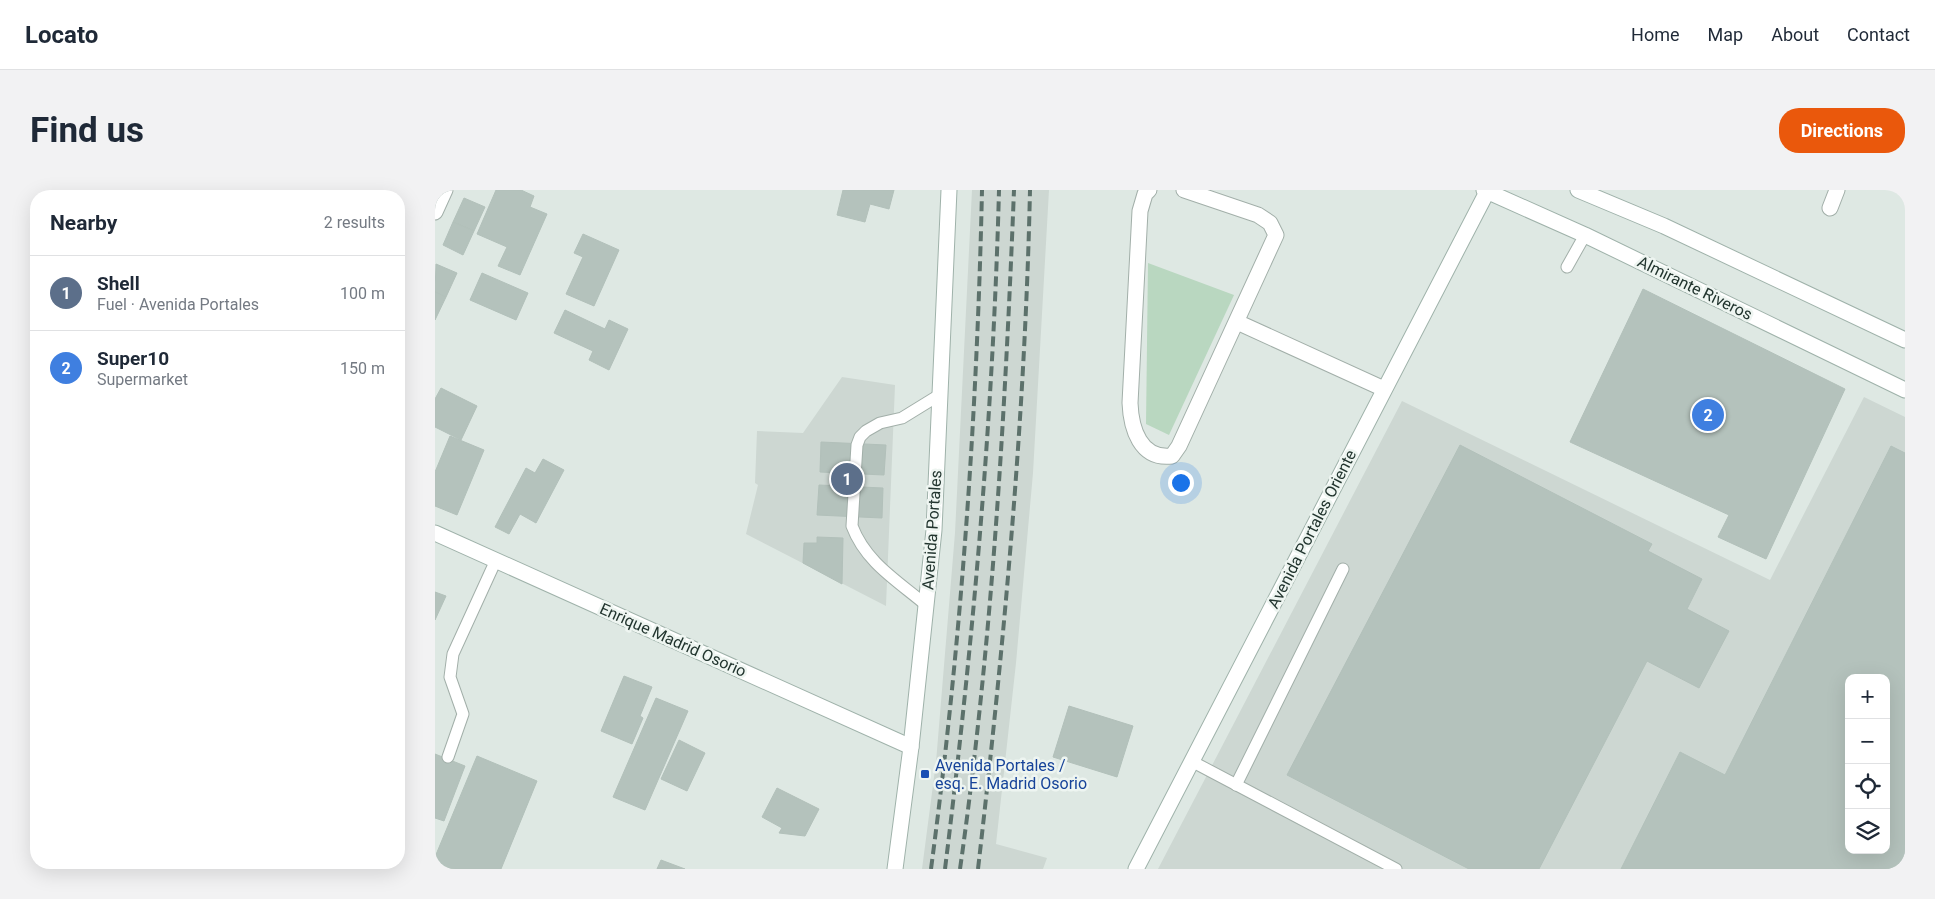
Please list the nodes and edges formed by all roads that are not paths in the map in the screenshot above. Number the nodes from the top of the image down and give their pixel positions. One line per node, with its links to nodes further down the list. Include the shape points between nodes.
1 (445, 190): 9 (street)
2 (949, 190): 16 (street, Avenida Portales)
3 (1149, 190): 12 (street, via 1140,210 1130,402 1131,420 1139,441 1149,451 1161,457 1172,456 1179,446)
4 (1184, 190): 12 (street, via 1258,215 1270,223 1276,234)
5 (1578, 190): 13 (street, via 1726,255)
6 (1837, 190): 8 (street)
7 (1487, 191): 10 (street, Almirante Riveros); 14 (street, Avenida Portales Oriente)
8 (1830, 208)
9 (435, 212)
10 (1585, 235): 11 (lane); 15 (street, Almirante Riveros)
11 (1567, 267)
12 (1237, 322): 14 (street)
13 (1905, 340)
14 (1384, 389): 23 (street, Avenida Portales Oriente)
15 (1905, 390)
16 (941, 394): 20 (street, Avenida Portales, via 934,530); 20 (lane, via 902,418 880,423 866,431 857,446 852,518 857,538 868,556 885,573)
17 (435, 533): 18 (street, Enrique Madrid Osorio)
18 (496, 560): 21 (street, Enrique Madrid Osorio); 22 (lane, via 453,654 450,677 463,714)
19 (1343, 568): 24 (lane)
20 (926, 605): 21 (street, Avenida Portales)
21 (911, 747): 25 (street, Avenida Portales)
22 (448, 757)
23 (1193, 762): 24 (lane); 26 (street, Avenida Portales Oriente)
24 (1236, 785): 27 (lane)
25 (895, 869)
26 (1136, 869)
27 (1396, 869)

